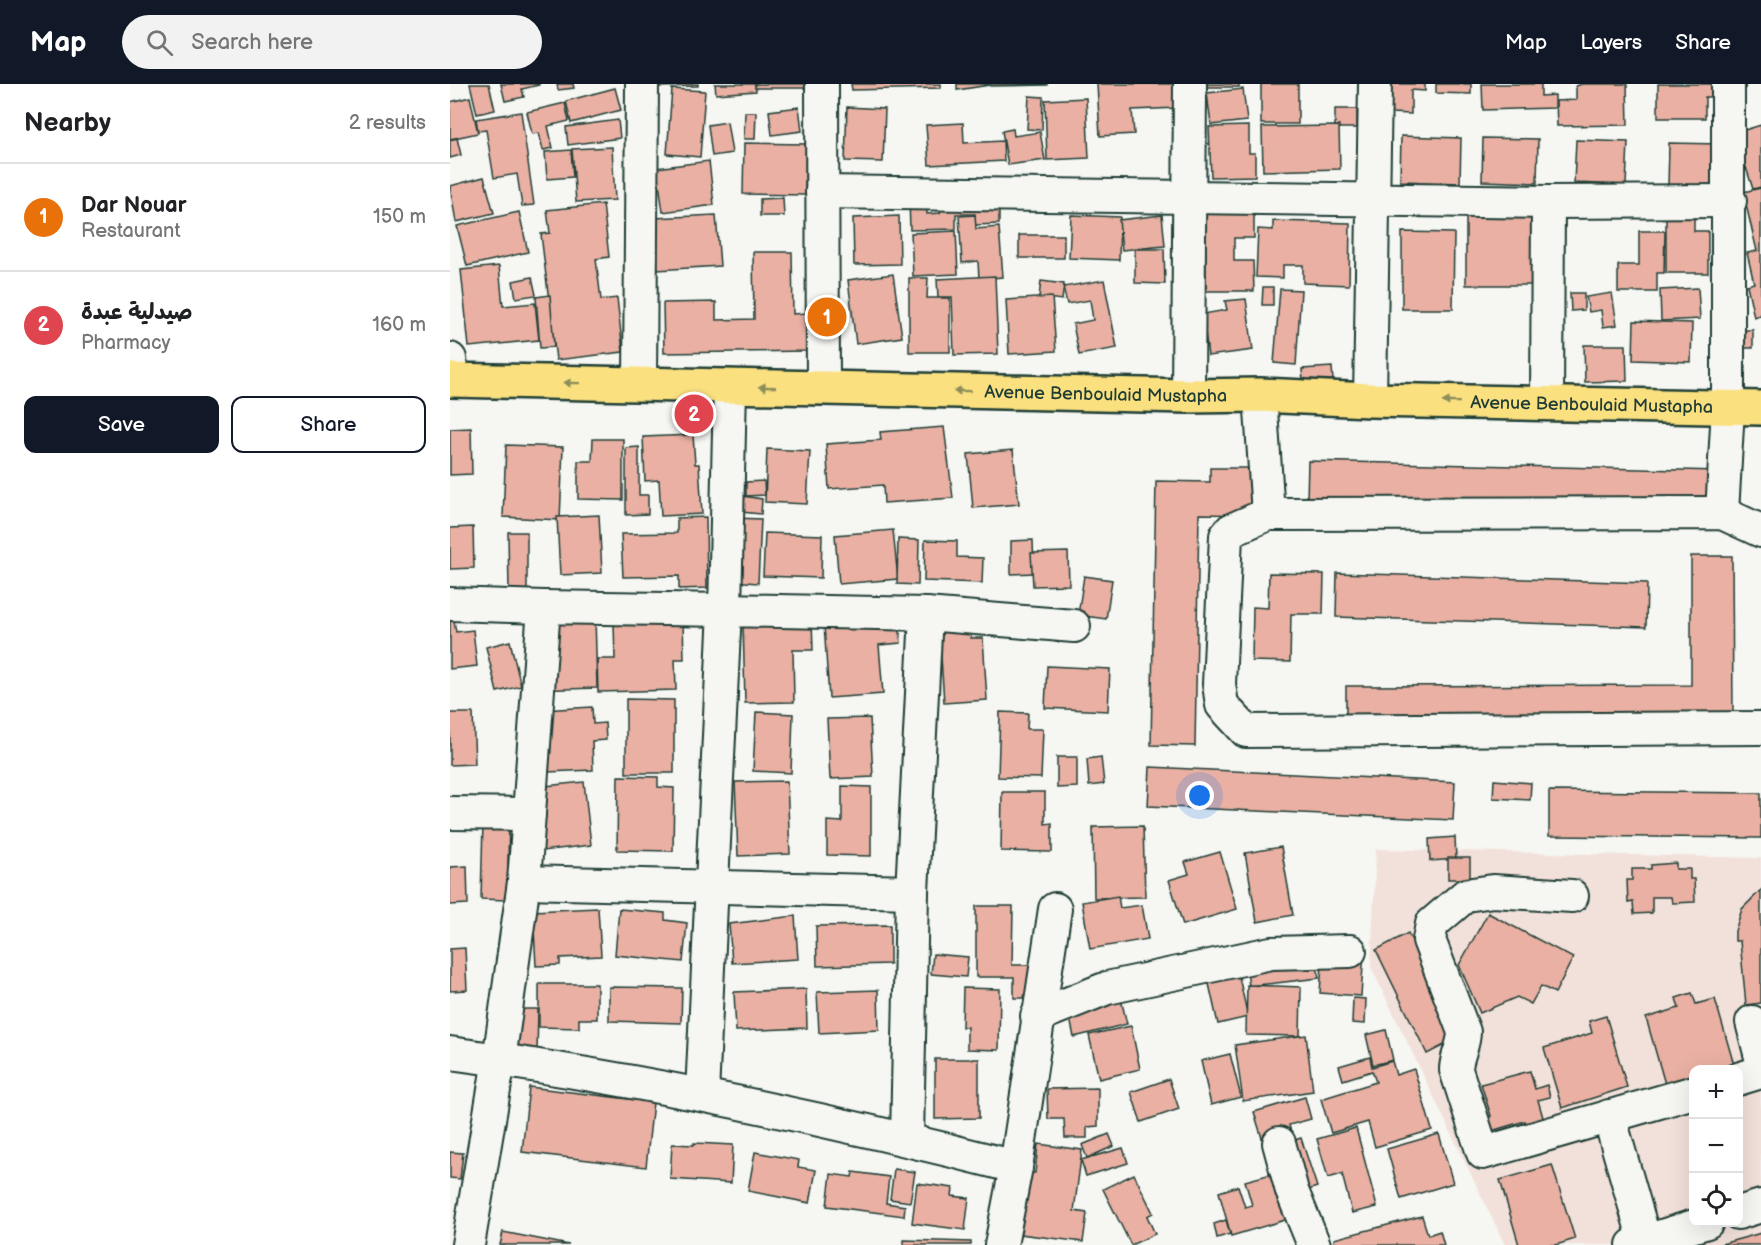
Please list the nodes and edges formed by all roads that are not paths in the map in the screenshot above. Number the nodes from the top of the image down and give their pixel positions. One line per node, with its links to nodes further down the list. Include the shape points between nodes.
1 (642, 84): 12 (street)
2 (822, 84): 6 (street)
3 (1190, 84): 7 (street)
4 (1375, 84): 8 (street)
5 (1728, 84): 9 (street)
6 (822, 192): 7 (street); 14 (street)
7 (1189, 197): 8 (street); 16 (street)
8 (1374, 200): 10 (street); 17 (street)
9 (1730, 201): 10 (street); 19 (street)
10 (1548, 202): 18 (street)
11 (451, 373): 12 (main road, Avenue Benboulaid Mustapha, one-way to 11)
12 (640, 384): 13 (main road, Avenue Benboulaid Mustapha)
13 (730, 386): 14 (main road, Avenue Benboulaid Mustapha, one-way to 13); 26 (street)
14 (823, 388): 16 (main road, Avenue Benboulaid Mustapha, one-way to 14)
15 (1260, 395): 16 (main road, Avenue Benboulaid Mustapha); 17 (main road, Avenue Benboulaid Mustapha); 22 (street)
16 (1188, 396)
17 (1370, 400): 18 (main road, Avenue Benboulaid Mustapha, one-way to 17)
18 (1547, 404): 19 (main road, Avenue Benboulaid Mustapha)
19 (1728, 408): 20 (main road, Avenue Benboulaid Mustapha); 21 (street)
20 (1761, 408)
21 (1722, 513): 22 (street); 23 (street)
22 (1268, 514): 29 (street, via 1226,536 1219,696 1222,705 1246,731)
23 (1761, 531)
24 (450, 604): 25 (street)
25 (544, 607): 26 (street); 31 (street)
26 (725, 610): 27 (street); 33 (street)
27 (926, 614): 28 (street); 34 (street)
28 (1074, 626)
29 (1761, 728)
30 (450, 813): 31 (street)
31 (530, 814): 32 (street)
32 (524, 882): 33 (street); 42 (street)
33 (711, 886): 34 (street); 46 (street)
34 (912, 892): 48 (street)
35 (1572, 896): 47 (street, via 1493,891 1466,896 1432,924 1429,940 1464,1032 1456,1070 1483,1153)
36 (1055, 909): 38 (street)
37 (1350, 951): 38 (street, via 1271,953 1107,988)
38 (1037, 1016): 50 (street)
39 (1752, 1022): 41 (street)
40 (450, 1053): 42 (street)
41 (1761, 1057)
42 (499, 1060): 46 (street); 55 (street)
43 (1761, 1072): 44 (street)
44 (1743, 1077)
45 (1689, 1093): 47 (street)
46 (702, 1094): 48 (street)
47 (1609, 1116): 54 (street)
48 (907, 1139): 50 (street)
49 (1279, 1143): 57 (street, via 1292,1191)
50 (1016, 1167): 56 (street)
51 (1761, 1206): 52 (street)
52 (1743, 1211)
53 (1691, 1227): 54 (street)
54 (1639, 1243)
55 (468, 1245)
56 (1001, 1245)
57 (1314, 1245)

